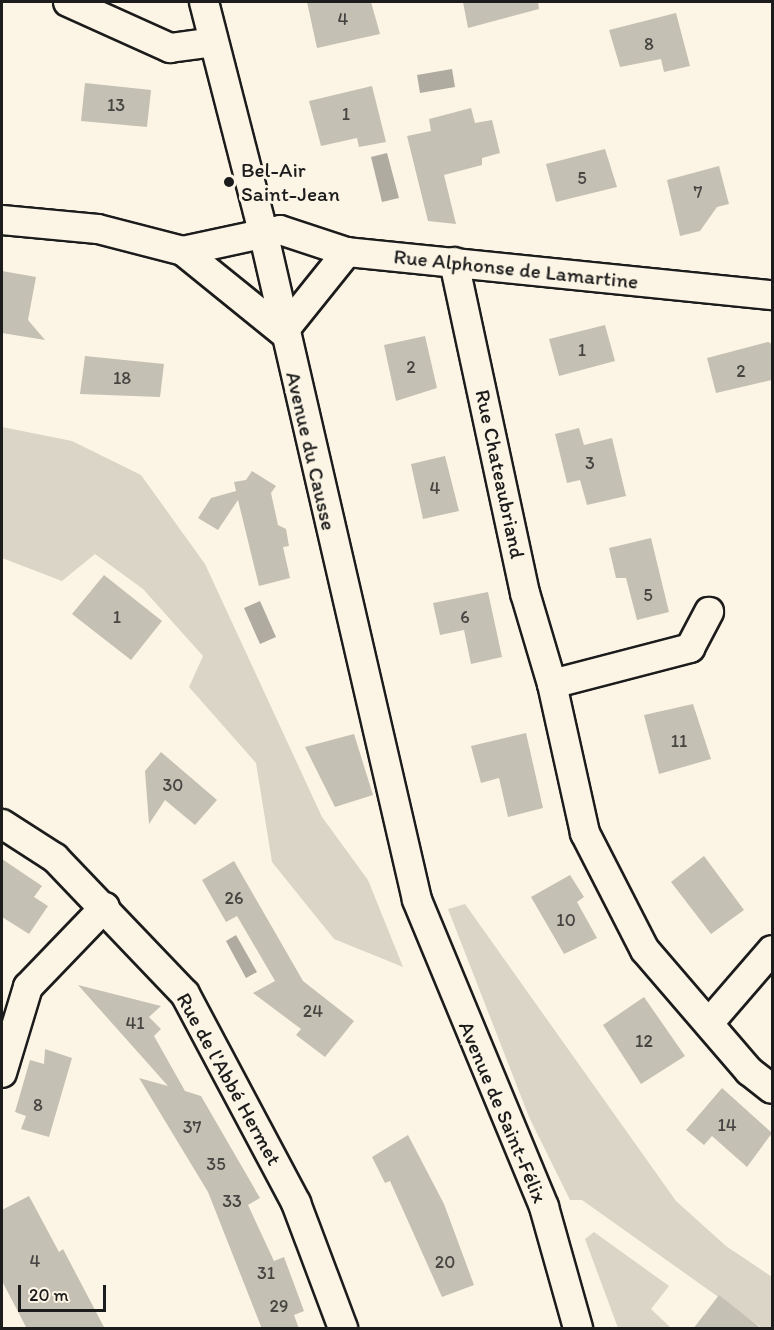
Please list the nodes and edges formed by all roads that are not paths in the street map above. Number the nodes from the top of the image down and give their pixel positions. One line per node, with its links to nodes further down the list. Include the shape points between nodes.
1 (68, 2): 3 (street, via 170,48)
2 (204, 2): 3 (street, Avenue du Causse)
3 (214, 42): 5 (street, Avenue du Causse)
4 (2, 219): 6 (street, via 98,229)
5 (264, 236): 6 (street, Rue Alphonse de Lamartine); 7 (street, Rue Alphonse de Lamartine, via 280,230); 10 (street, Avenue du Causse)
6 (183, 251): 10 (street)
7 (347, 252): 8 (street, Rue Alphonse de Lamartine); 10 (street)
8 (454, 262): 9 (street, Rue Alphonse de Lamartine); 12 (street, Rue Chateaubriand, via 525,593)
9 (772, 295)
10 (283, 332): 14 (street, Avenue du Causse)
11 (710, 612): 12 (street, via 690,648)
12 (552, 684): 17 (street, Rue Chateaubriand, via 585,833 645,950)
13 (2, 824): 15 (street, Rue de l'Abbé Hermet, via 55,858)
14 (417, 900): 21 (street, Avenue de Saint-Félix, via 544,1207)
15 (105, 907): 18 (street, via 28,987); 20 (street, Rue de l'Abbé Hermet, via 185,994 296,1203)
16 (772, 950): 17 (street)
17 (709, 1023): 19 (street, Rue Chateaubriand, via 749,1071)
18 (2, 1072)
19 (772, 1089)
20 (343, 1329)
21 (578, 1329)

